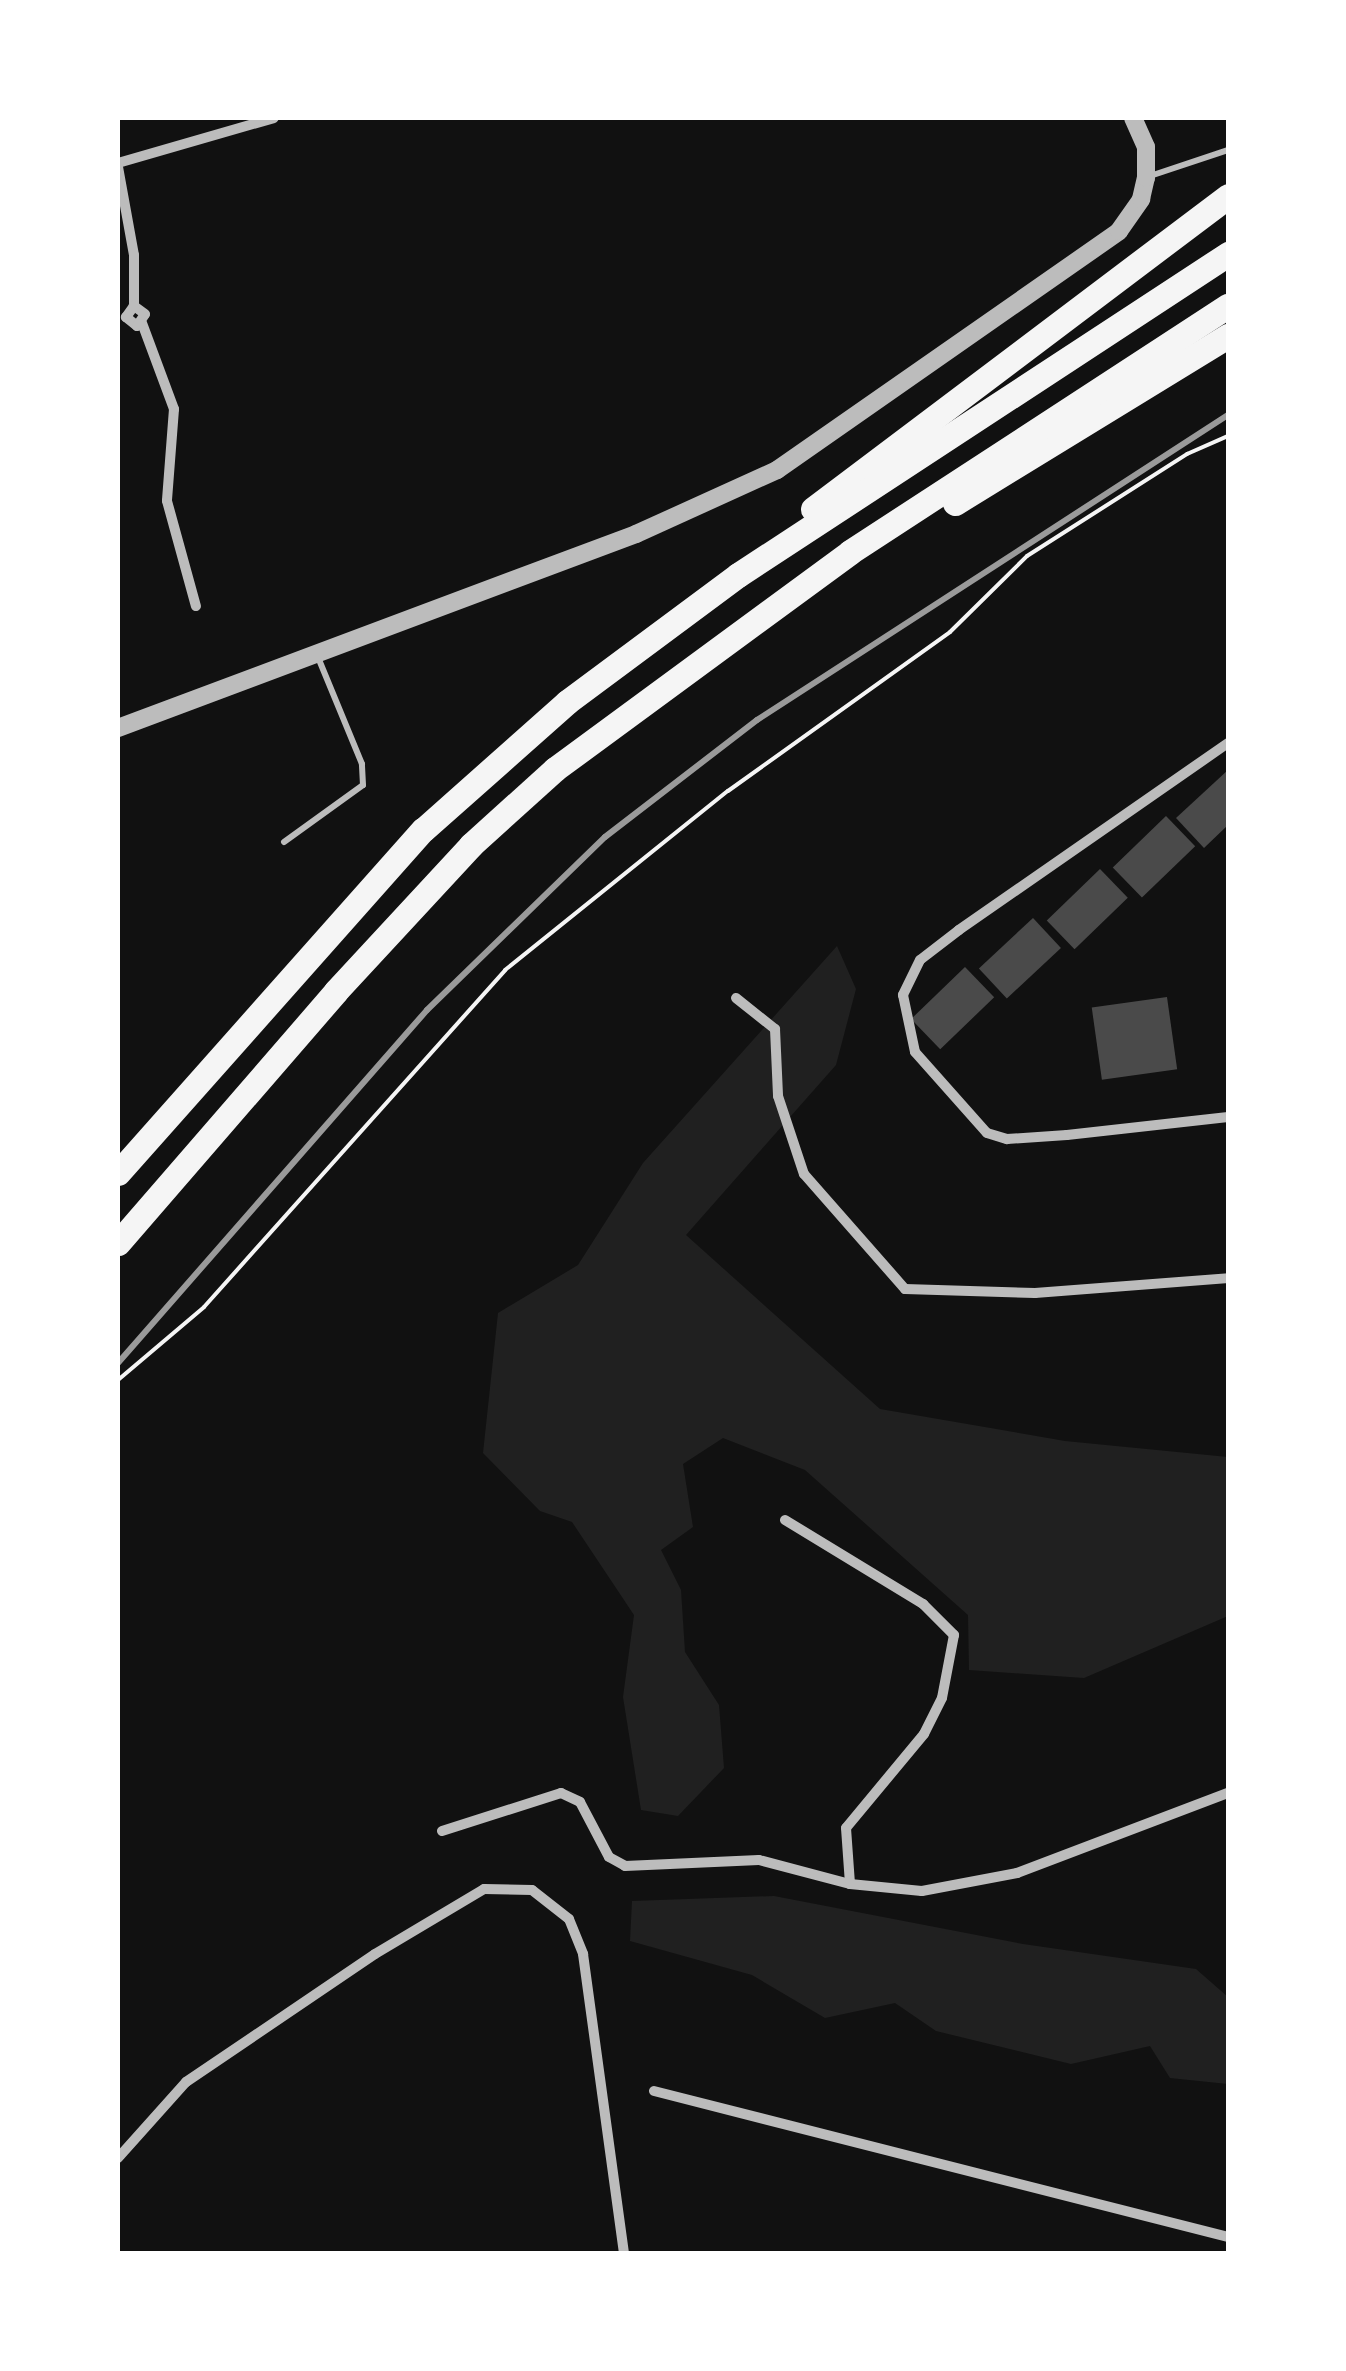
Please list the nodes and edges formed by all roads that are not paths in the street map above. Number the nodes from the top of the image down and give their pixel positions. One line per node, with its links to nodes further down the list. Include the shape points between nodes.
1 (274, 118): 4 (street)
2 (1133, 118): 5 (street, via 1146,147)
3 (1228, 150): 5 (lane)
4 (118, 165): 12 (street, via 134,255 134,306 146,314 142,323 174,409 167,501)
5 (1146, 178): 13 (street, via 1119,231 777,470 636,534)
6 (1228, 196): 10 (highway, via 792,525)
7 (1228, 254): 10 (highway)
8 (1228, 306): 11 (highway)
9 (1228, 336): 11 (highway)
10 (738, 576): 19 (highway, via 567,702 424,830)
11 (782, 602): 20 (highway, via 652,693 503,814 336,991)
12 (196, 606)
13 (316, 652): 14 (street); 16 (lane, via 362,764 363,784)
14 (118, 728)
15 (1228, 743): 18 (street, via 933,950 903,995 915,1052 987,1133 1007,1139 1067,1135)
16 (284, 842)
17 (736, 998): 21 (street, via 774,1029 778,1096 804,1174 905,1289 1036,1293)
18 (1228, 1116)
19 (118, 1173)
20 (118, 1243)
21 (1228, 1278)
22 (785, 1520): 25 (street, via 923,1604 954,1635 942,1698 924,1734 846,1828)
23 (1228, 1793): 25 (street, via 968,1887)
24 (442, 1831): 25 (street, via 561,1793 580,1802 609,1856 625,1866 759,1860)
25 (850, 1884)
26 (654, 2091): 28 (street)
27 (118, 2158): 29 (street, via 186,2082 375,1954 484,1889 532,1890 569,1919 583,1954)
28 (1228, 2237)
29 (624, 2254)

